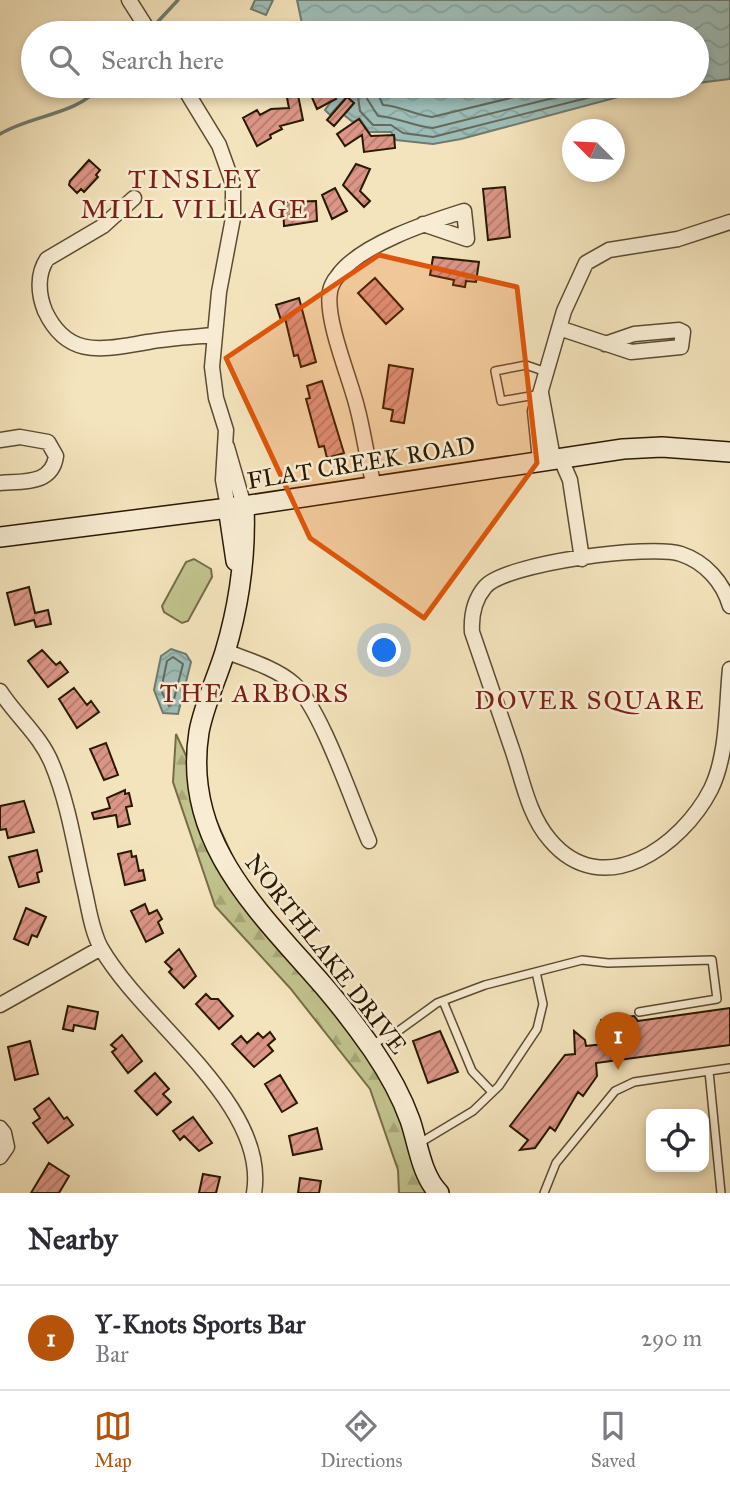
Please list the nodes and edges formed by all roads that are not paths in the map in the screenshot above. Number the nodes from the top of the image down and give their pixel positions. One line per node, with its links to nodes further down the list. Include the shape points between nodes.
1 (133, 6): 2 (street)
2 (142, 21)
3 (190, 98): 8 (street, NORTHLAKE DRIVE, via 219,145 233,184 233,218)
4 (134, 198): 8 (street, via 103,226 47,258 40,291 49,319 64,339 98,349)
5 (730, 222): 7 (street, via 678,239 597,256 586,263 575,282)
6 (423, 224): 16 (street, via 360,257 337,275 330,292)
7 (559, 328): 9 (street); 10 (street)
8 (214, 335): 17 (street, NORTHLAKE DRIVE, via 213,383 226,447 223,480)
9 (605, 344)
10 (546, 372): 11 (street); 11 (lane, via 526,365 495,371 501,401)
11 (541, 393): 14 (street, via 535,411)
12 (0, 440): 15 (street, via 48,442 56,456 52,471 42,478)
13 (730, 452): 14 (street, FLAT CREEK ROAD, via 662,447)
14 (551, 458): 16 (street, FLAT CREEK ROAD); 19 (street, via 570,480)
15 (0, 483)
16 (374, 486): 17 (street, FLAT CREEK ROAD)
17 (236, 506): 18 (street, FLAT CREEK ROAD); 21 (street, NORTHLAKE DRIVE, via 240,576)
18 (0, 537)
19 (582, 559): 20 (street, via 645,550 678,553 713,575); 22 (street, via 501,575 486,586 471,615 472,632 531,807 540,828 564,854 598,867 631,864 648,858 687,823 718,769)
20 (730, 606)
21 (225, 651): 25 (street, via 278,674 302,691); 31 (street, NORTHLAKE DRIVE, via 200,732 197,780 205,814 236,885)
22 (730, 669)
23 (0, 691): 24 (street)
24 (4, 708): 26 (street, via 40,742 51,762)
25 (369, 841)
26 (101, 948): 29 (street); 38 (street, via 163,1028 233,1105 253,1147)
27 (536, 972): 28 (lane); 30 (lane, via 582,960 712,960 717,999); 34 (lane, via 543,1004 537,1030)
28 (443, 1001): 31 (lane); 34 (lane, via 472,1071)
29 (0, 1005)
30 (639, 1012)
31 (369, 1045): 36 (street, NORTHLAKE DRIVE, via 397,1089)
32 (730, 1068): 33 (lane)
33 (709, 1071): 40 (lane, via 634,1082 615,1091 556,1163); 41 (lane)
34 (492, 1092): 36 (lane, via 473,1111)
35 (0, 1128): 37 (street, via 7,1147)
36 (418, 1144): 39 (street, NORTHLAKE DRIVE, via 428,1177)
37 (0, 1157)
38 (254, 1193)
39 (439, 1193)
40 (544, 1193)
41 (721, 1193)

